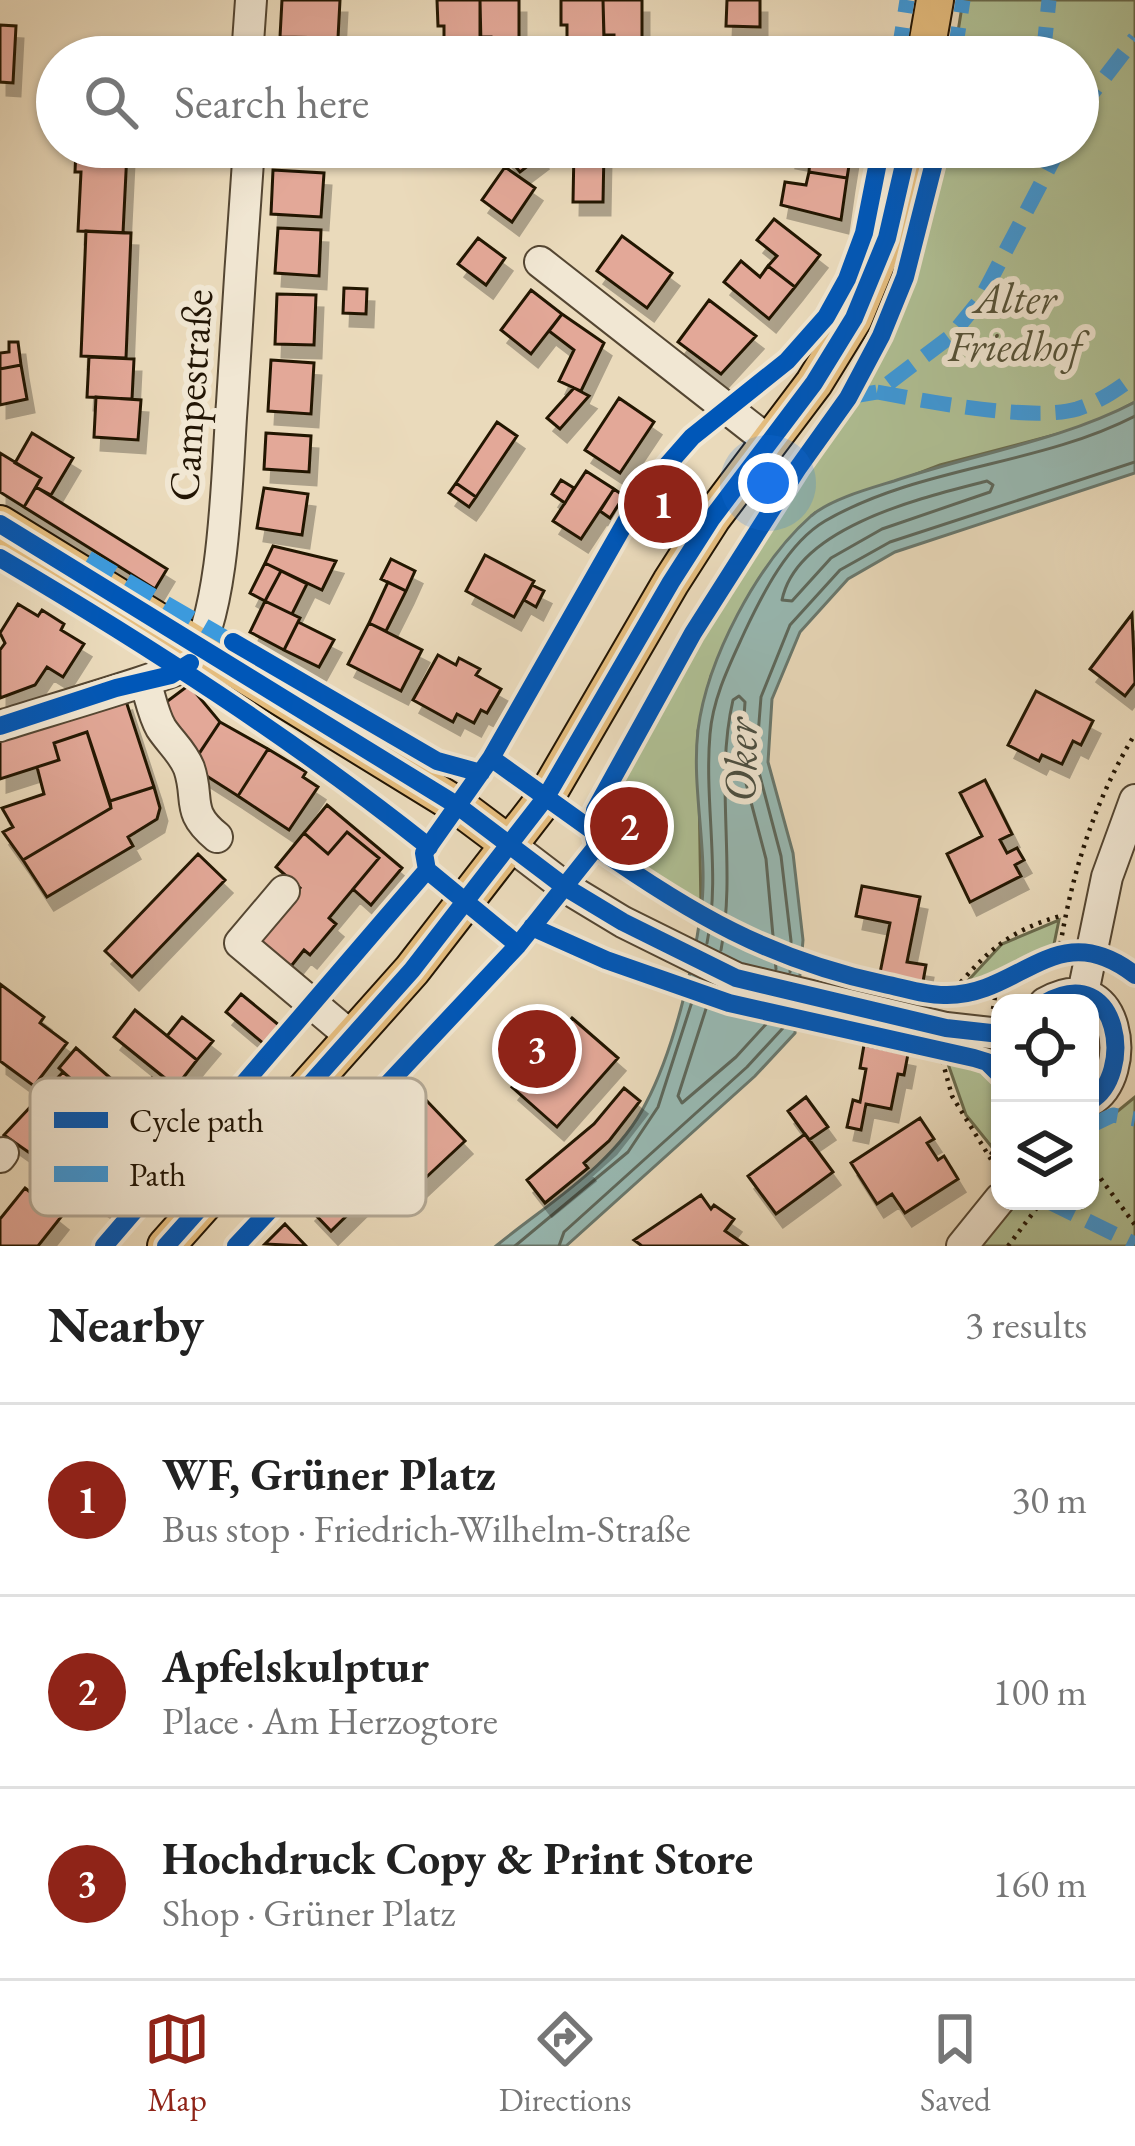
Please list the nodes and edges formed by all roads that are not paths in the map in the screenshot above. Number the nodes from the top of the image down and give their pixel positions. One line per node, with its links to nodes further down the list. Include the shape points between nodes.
1 (251, 0): 3 (street)
2 (935, 0): 4 (main road)
3 (248, 36)
4 (929, 36)
5 (248, 168): 10 (street, Campestraße, via 221,549)
6 (903, 168): 8 (main road, via 854,318)
7 (540, 262): 8 (street)
8 (771, 443): 15 (main road, via 712,518 547,797)
9 (0, 524): 10 (main road)
10 (198, 646): 11 (street, via 189,665); 15 (main road)
11 (146, 681): 12 (street); 14 (street, via 159,725 190,772 199,823)
12 (0, 726)
13 (1135, 800): 17 (street, via 1107,877)
14 (217, 837)
15 (510, 845): 19 (street, via 565,887 736,978); 20 (main road)
16 (284, 891): 20 (street, via 239,943)
17 (1083, 993): 18 (street); 21 (street, via 1120,1015)
18 (1072, 994)
19 (991, 1033)
20 (353, 1038): 22 (main road)
21 (1133, 1058): 23 (street, via 1120,1082)
22 (317, 1078)
23 (1099, 1095)
24 (991, 1187): 27 (street)
25 (193, 1216): 26 (main road)
26 (166, 1246)
27 (962, 1246)

